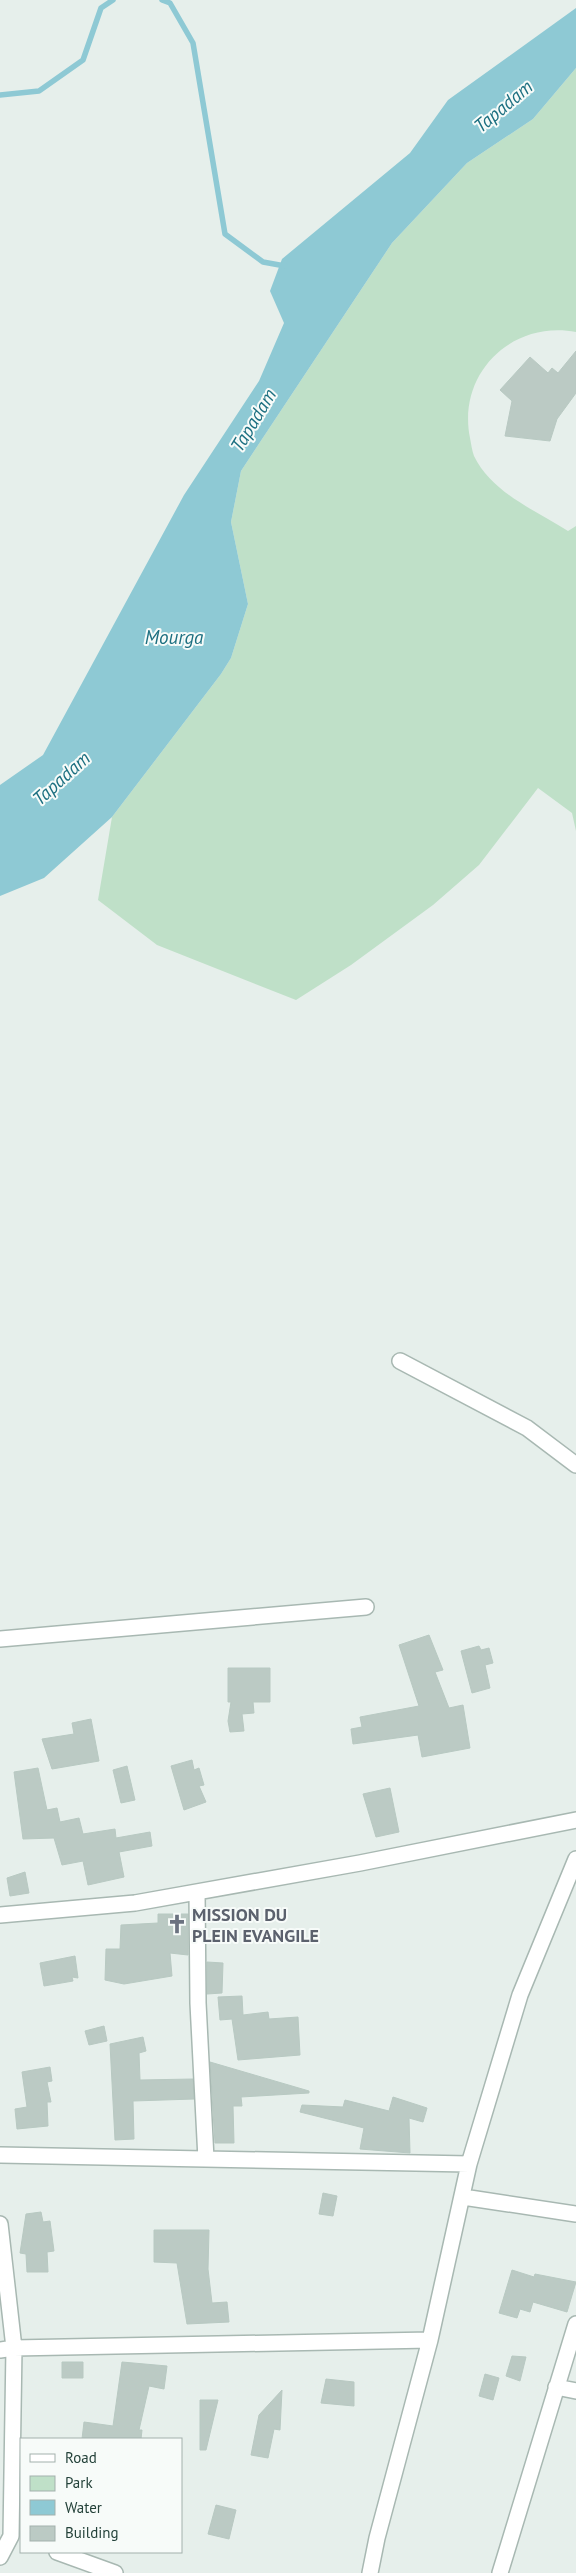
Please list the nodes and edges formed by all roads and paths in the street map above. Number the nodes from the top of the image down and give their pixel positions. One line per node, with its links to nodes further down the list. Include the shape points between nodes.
1 (400, 1361): 2 (street, via 527,1428)
2 (576, 1465)
3 (366, 1607): 4 (street)
4 (0, 1639)
5 (576, 1820): 7 (street)
6 (576, 1858): 11 (street, via 520,1994)
7 (197, 1892): 8 (street, via 135,1903); 10 (street, via 198,2003)
8 (0, 1915)
9 (0, 2155): 10 (street)
10 (206, 2159): 11 (street)
11 (469, 2164): 12 (street)
12 (463, 2197): 13 (street); 16 (street)
13 (576, 2214)
14 (0, 2224): 17 (street)
15 (576, 2324): 18 (street)
16 (430, 2340): 17 (street); 24 (street)
17 (7, 2349): 20 (street)
18 (556, 2387): 19 (street); 25 (street)
19 (576, 2391)
20 (16, 2538): 22 (street)
21 (59, 2553): 23 (street)
22 (0, 2557)
23 (116, 2573)
24 (370, 2573)
25 (500, 2573)

